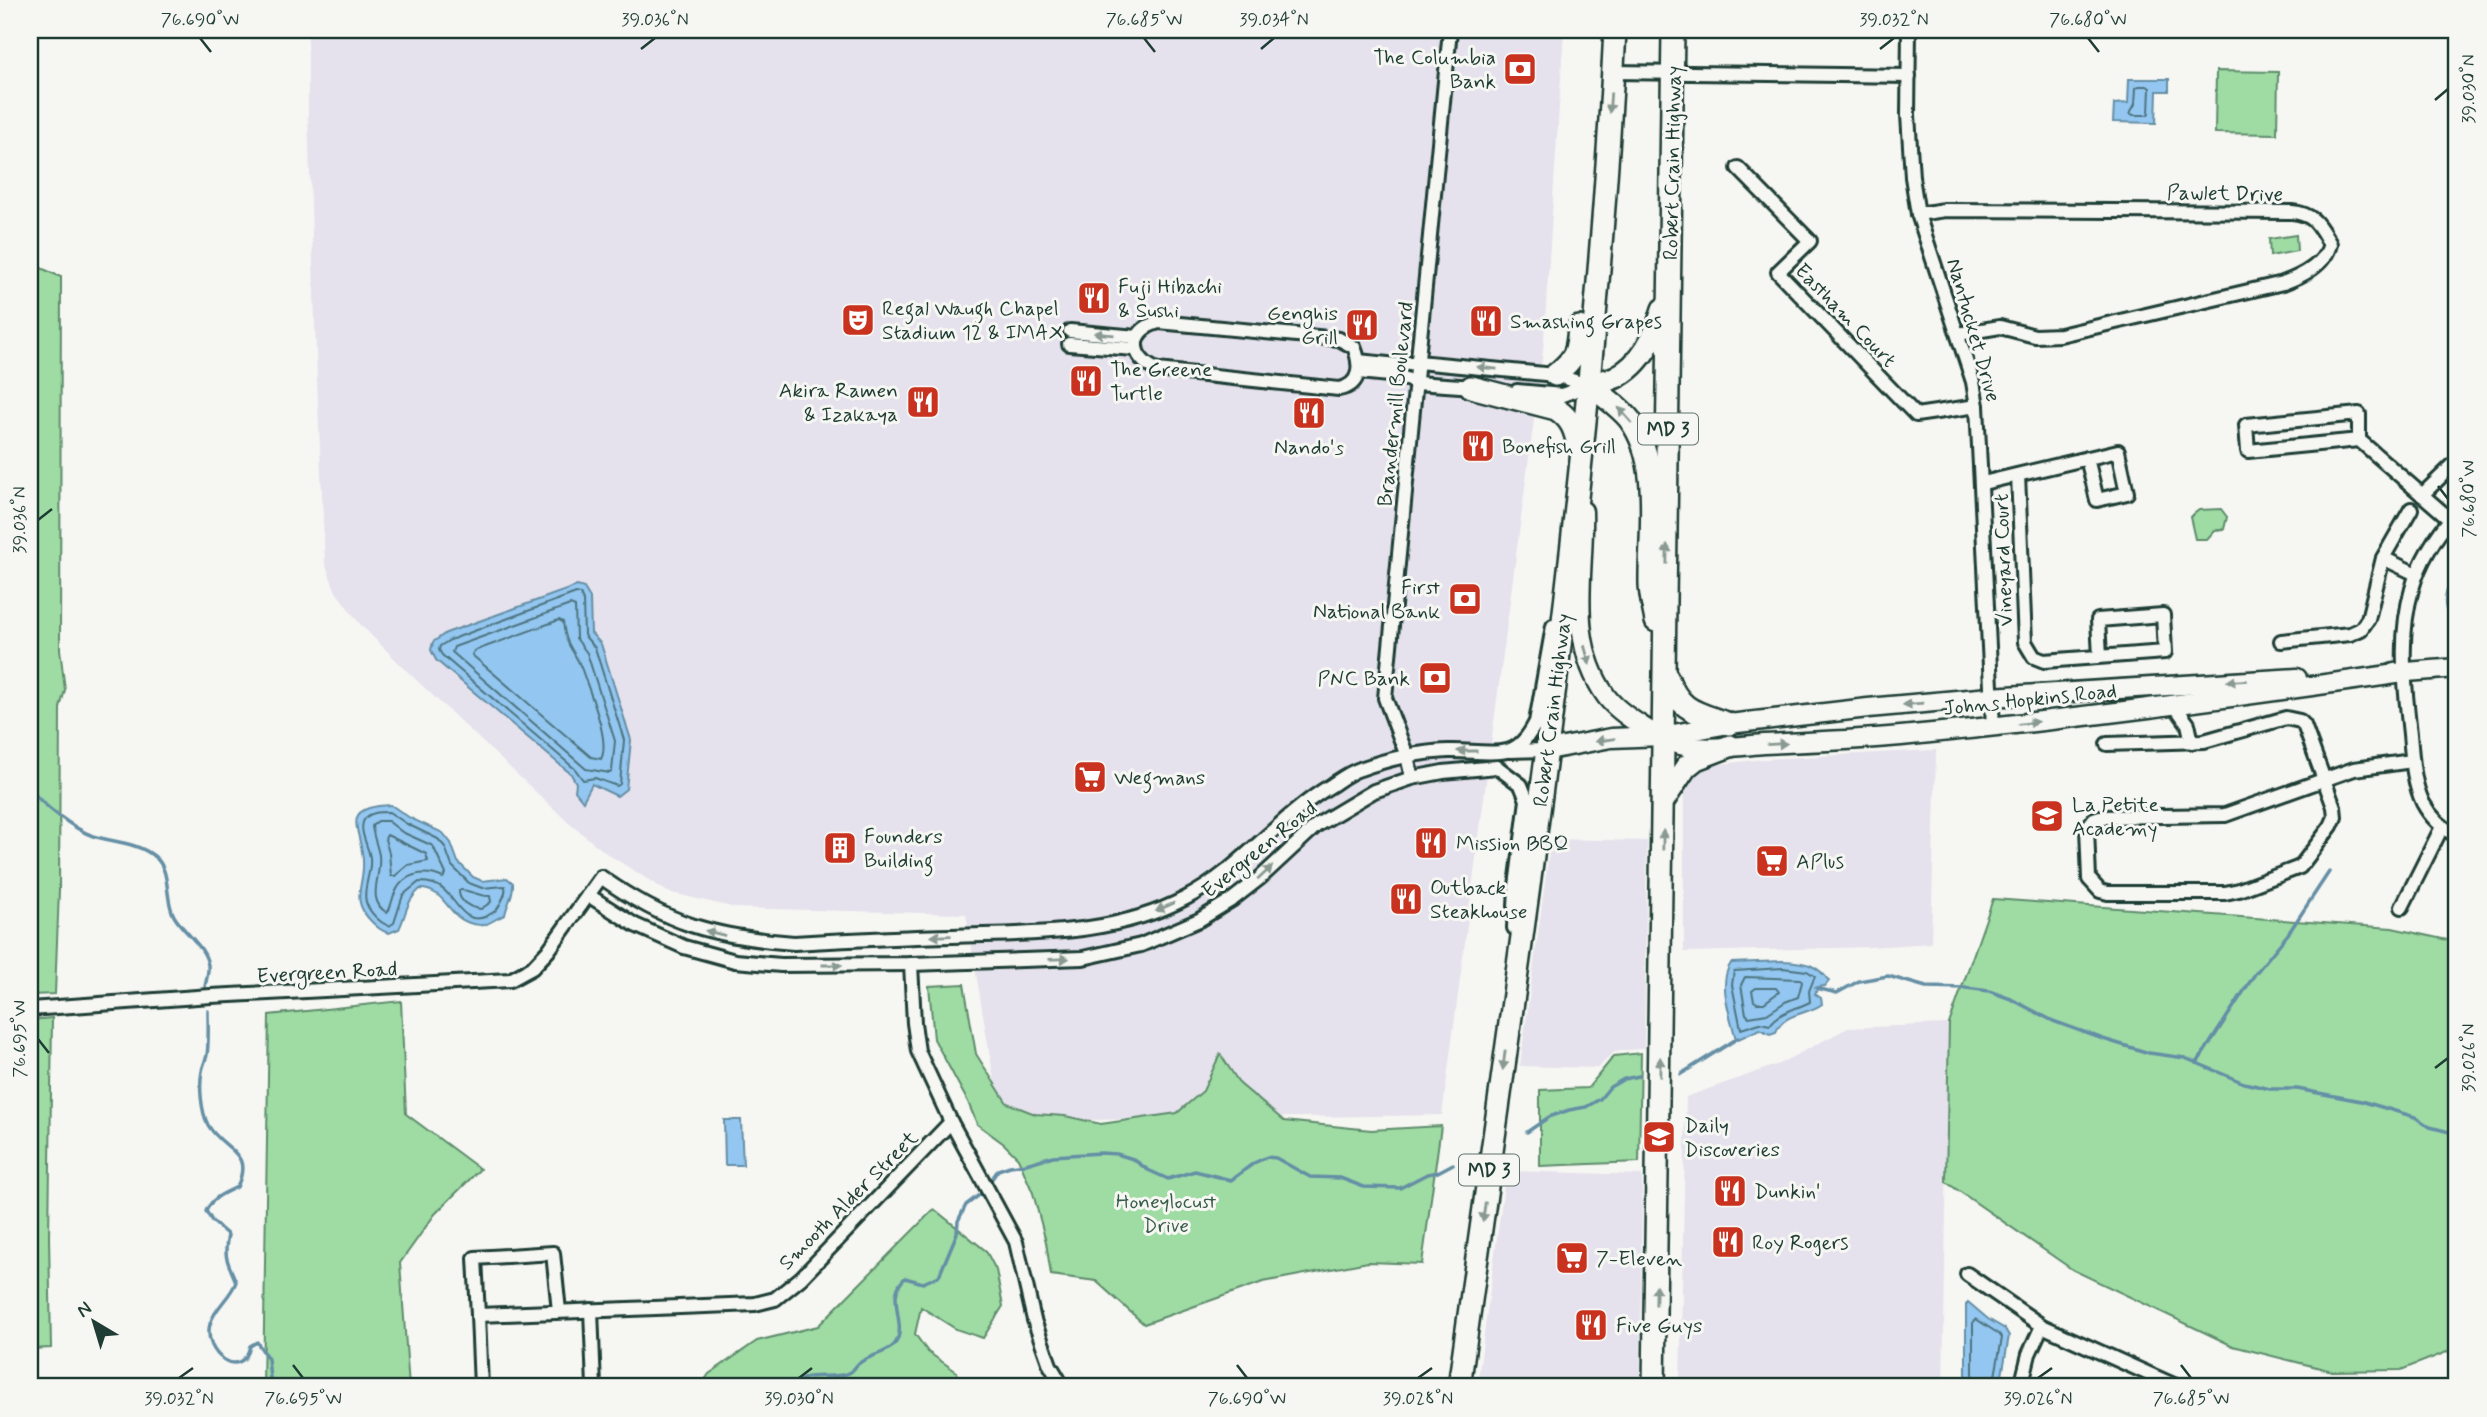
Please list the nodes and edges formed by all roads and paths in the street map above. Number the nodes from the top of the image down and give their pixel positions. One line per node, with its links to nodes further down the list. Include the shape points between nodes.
1 (1450, 30): 15 (street, Brandermill Boulevard)
2 (1615, 30): 5 (highway, Robert Crain Highway / MD 3)
3 (1673, 30): 6 (highway, Robert Crain Highway / MD 3)
4 (1909, 30): 7 (street, Nantucket Drive)
5 (1613, 72): 6 (street); 8 (highway, Robert Crain Highway / MD 3, one-way to 8)
6 (1672, 74): 7 (street); 11 (highway, Robert Crain Highway / MD 3)
7 (1909, 76): 10 (street, Nantucket Drive, via 1910,150)
8 (1608, 135): 17 (highway, via 1589,231 1577,353); 19 (highway, Robert Crain Highway / MD 3)
9 (1738, 168): 21 (street, Eastham Court, via 1810,242 1778,272 1916,415)
10 (1918, 214): 12 (street, Nantucket Drive); 12 (street, Pawlet Drive, via 1945,209 2304,213 2319,224 2330,244 2323,260 2283,284 2060,335 2035,336 2000,327)
11 (1670, 282): 19 (highway, via 1656,332 1639,358 1618,376); 37 (highway, Robert Crain Highway / MD 3, one-way to 11)
12 (1958, 334): 21 (street, Nantucket Drive)
13 (1070, 338): 14 (street)
14 (1136, 343): 16 (street, via 1149,325 1159,322 1339,339 1354,347); 16 (street, via 1146,365 1157,370 1339,389 1354,382)
15 (1418, 362): 16 (street); 17 (street, one-way to 15); 18 (street, Brandermill Boulevard)
16 (1359, 367): 18 (street)
17 (1555, 375): 19 (street)
18 (1416, 383): 20 (street); 49 (street, Brandermill Boulevard, via 1385,698)
19 (1588, 385): 20 (street, via 1562,395); 25 (highway, Robert Crain Highway / MD 3); 37 (highway, one-way to 19, via 1650,588 1649,465 1643,442 1630,420)
20 (1471, 387): 25 (highway, via 1568,416 1576,431)
21 (1978, 406): 27 (street, Nantucket Drive)
22 (2359, 440): 22 (street, via 2248,451 2246,425 2359,414); 28 (street)
23 (2087, 458): 26 (street)
24 (2457, 461): 28 (street)
25 (1581, 466): 31 (highway, Robert Crain Highway / MD 3); 43 (street, Johns Hopkins Road, one-way to 43, via 1580,630 1591,670 1607,698 1633,721)
26 (2018, 475): 27 (street); 35 (street, Vineyard Court, via 2028,649 2044,661)
27 (1983, 483): 39 (street, Nantucket Drive)
28 (2422, 495): 30 (street)
29 (2411, 509): 32 (street)
30 (2454, 515): 33 (street)
31 (1575, 519): 47 (highway, Robert Crain Highway / MD 3); 48 (street, via 1536,722 1530,735)
32 (2383, 558): 33 (street); 34 (street, via 2368,619 2361,629)
33 (2416, 574): 38 (street, via 2407,611)
34 (2281, 641)
35 (2100, 657): 35 (street, Vineyard Court, via 2165,652 2163,615 2098,620)
36 (2457, 668): 38 (street, Johns Hopkins Road)
37 (1665, 672): 41 (highway, via 1682,704); 43 (highway, Robert Crain Highway / MD 3)
38 (2403, 673): 39 (street, Johns Hopkins Road, one-way to 39); 40 (street, Johns Hopkins Road); 50 (street)
39 (1990, 697): 41 (street, Johns Hopkins Road, one-way to 41); 42 (street, Nantucket Drive)
40 (2175, 706): 42 (street, Johns Hopkins Road, one-way to 40); 44 (street, via 2188,724)
41 (1729, 724): 43 (street, Johns Hopkins Road)
42 (1993, 727): 46 (street, Johns Hopkins Road, one-way to 42)
43 (1662, 736): 46 (street, Johns Hopkins Road, via 1683,746); 47 (street, Johns Hopkins Road, one-way to 47, via 1611,738); 53 (highway, Robert Crain Highway / MD 3)
44 (2192, 742): 45 (street); 52 (street, via 2294,719 2307,733)
45 (2107, 744)
46 (1730, 746): 53 (highway, via 1686,767)
47 (1548, 750): 48 (street, Evergreen Road); 60 (highway, Robert Crain Highway / MD 3)
48 (1507, 751): 49 (street, Evergreen Road, one-way to 49)
49 (1407, 756): 51 (street, Brandermill Boulevard); 56 (street, Evergreen Road, one-way to 56, via 1357,770 1313,796 1219,878 1187,898 1112,926 1063,933 794,943 717,934 678,921 635,901 601,877)
50 (2412, 761): 52 (street, via 2361,767); 54 (street, via 2423,802)
51 (1412, 778): 58 (street, Evergreen Road, one-way to 51, via 1083,958 1141,945 1233,900 1317,825 1344,807); 60 (street, Evergreen Road, via 1497,767 1521,785 1527,800 1516,886)
52 (2325, 780): 52 (street, via 2225,815 2100,817 2087,828 2089,879 2108,893 2225,892 2293,871 2332,826 2334,807)
53 (1664, 800): 71 (highway, Robert Crain Highway / MD 3, one-way to 53)
54 (2441, 827): 55 (street); 57 (street)
55 (2457, 836)
56 (588, 895): 58 (street, Evergreen Road, one-way to 58, via 635,925 684,947 735,961); 59 (street, Evergreen Road, via 548,951 510,980)
57 (2402, 907)
58 (911, 964): 61 (street, via 918,1052)
59 (30, 1009)
60 (1510, 1015): 70 (highway, Robert Crain Highway / MD 3, one-way to 70)
61 (951, 1122): 63 (street, Smooth Alder Street, via 801,1278 775,1299 755,1304); 69 (street, via 1016,1242 1034,1320)
62 (1967, 1274): 66 (street)
63 (591, 1310): 64 (street, Smooth Alder Street); 68 (street)
64 (559, 1311): 65 (street, Smooth Alder Street); 65 (street, via 553,1252 475,1258)
65 (478, 1314): 67 (street)
66 (2042, 1326): 72 (street); 73 (street)
67 (481, 1387)
68 (594, 1387)
69 (1063, 1387)
70 (1459, 1387)
71 (1654, 1387)
72 (2021, 1387)
73 (2177, 1387)

